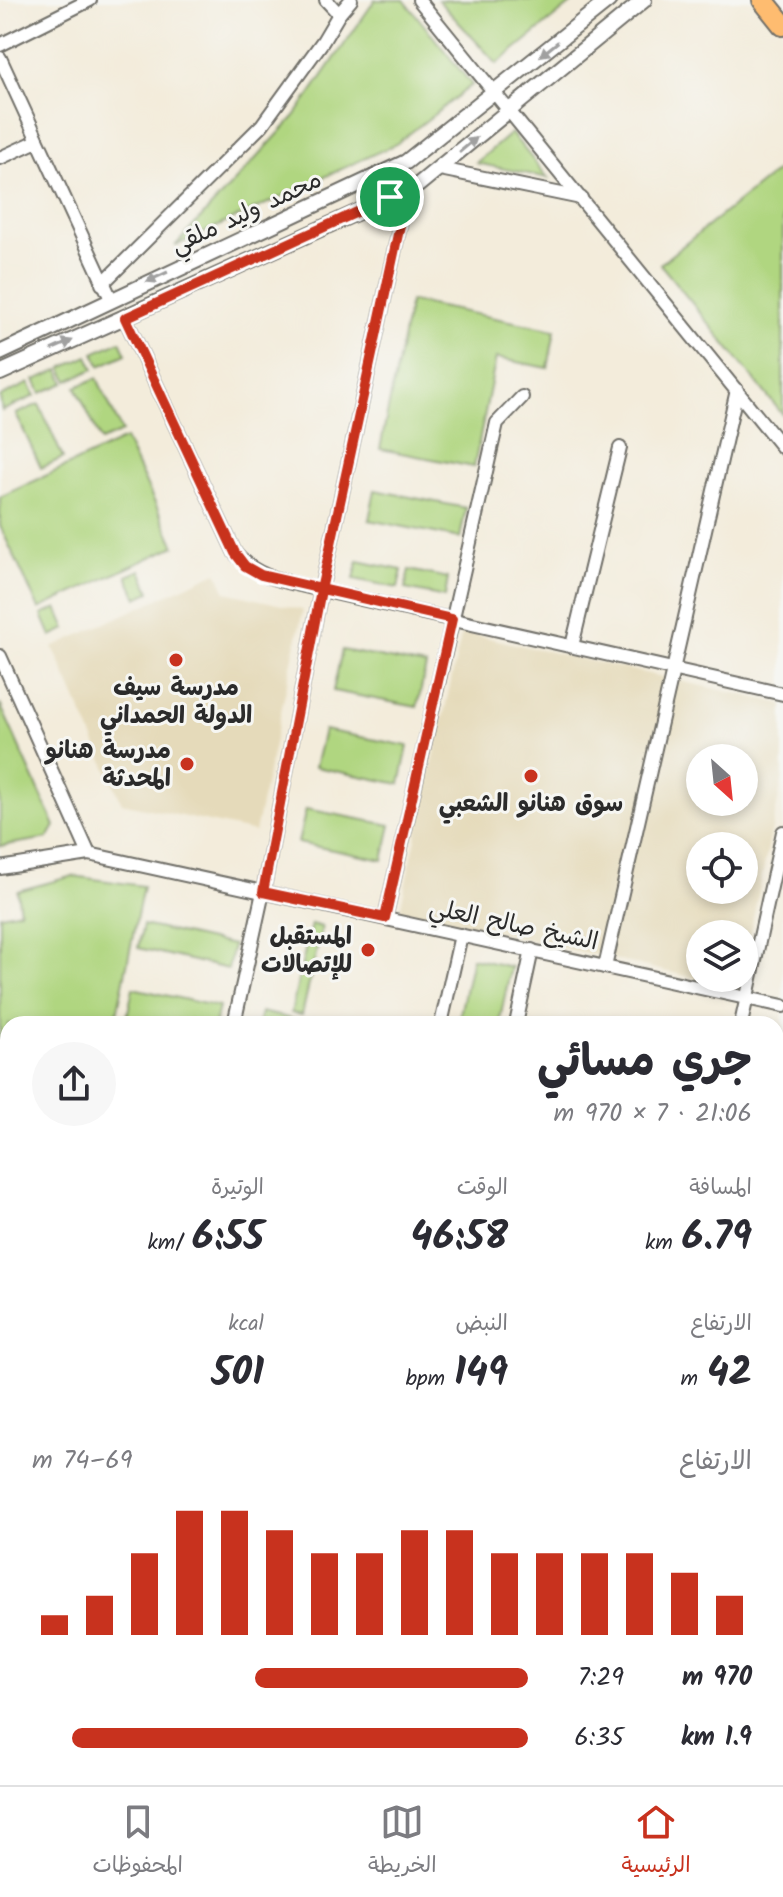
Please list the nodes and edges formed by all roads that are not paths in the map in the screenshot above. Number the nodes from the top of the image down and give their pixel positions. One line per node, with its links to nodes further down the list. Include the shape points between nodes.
1 (90, 0): 10 (street)
2 (326, 0): 8 (street)
3 (351, 0): 8 (street)
4 (419, 0): 12 (street)
5 (609, 0): 12 (street, محمد وليد ملقي, one-way to 12)
6 (644, 0): 13 (street, محمد وليد ملقي)
7 (763, 0): 9 (highway)
8 (339, 14): 19 (street, via 262,125)
9 (783, 25)
10 (0, 45)
11 (0, 58): 14 (street)
12 (496, 92): 13 (street); 20 (street, محمد وليد ملقي, one-way to 20, via 406,162)
13 (509, 109): 16 (street, محمد وليد ملقي, one-way to 13); 18 (street)
14 (37, 141): 15 (street); 19 (street)
15 (0, 158)
16 (440, 169): 17 (street, محمد وليد ملقي); 18 (street)
17 (390, 197): 21 (street, محمد وليد ملقي); 28 (street, via 400,225)
18 (581, 198): 24 (street)
19 (102, 284): 20 (street)
20 (111, 299): 22 (street, محمد وليد ملقي)
21 (125, 318): 23 (street, محمد وليد ملقي, one-way to 21); 28 (street, via 235,553 261,575)
22 (0, 353)
23 (0, 373)
24 (737, 390): 27 (street); 32 (street)
25 (522, 397): 29 (street, via 497,423)
26 (620, 448): 30 (street)
27 (783, 448)
28 (321, 590): 29 (street); 37 (street)
29 (452, 619): 30 (street); 38 (street)
30 (572, 646): 32 (street)
31 (0, 656): 35 (street)
32 (673, 669): 33 (street); 41 (street)
33 (783, 694)
34 (783, 832): 42 (street)
35 (89, 854): 36 (street, الشيخ صالح العلي); 37 (street, الشيخ صالح العلي)
36 (0, 868)
37 (263, 892): 38 (street, الشيخ صالح العلي); 44 (street)
38 (385, 918): 39 (street, الشيخ صالح العلي)
39 (461, 935): 40 (street, الشيخ صالح العلي); 45 (street)
40 (532, 950): 41 (street, الشيخ صالح العلي); 46 (street)
41 (605, 967): 42 (street, الشيخ صالح العلي)
42 (747, 999): 43 (street, الشيخ صالح العلي); 47 (street)
43 (783, 1006)
44 (236, 1016)
45 (443, 1016)
46 (518, 1016)
47 (743, 1016)

